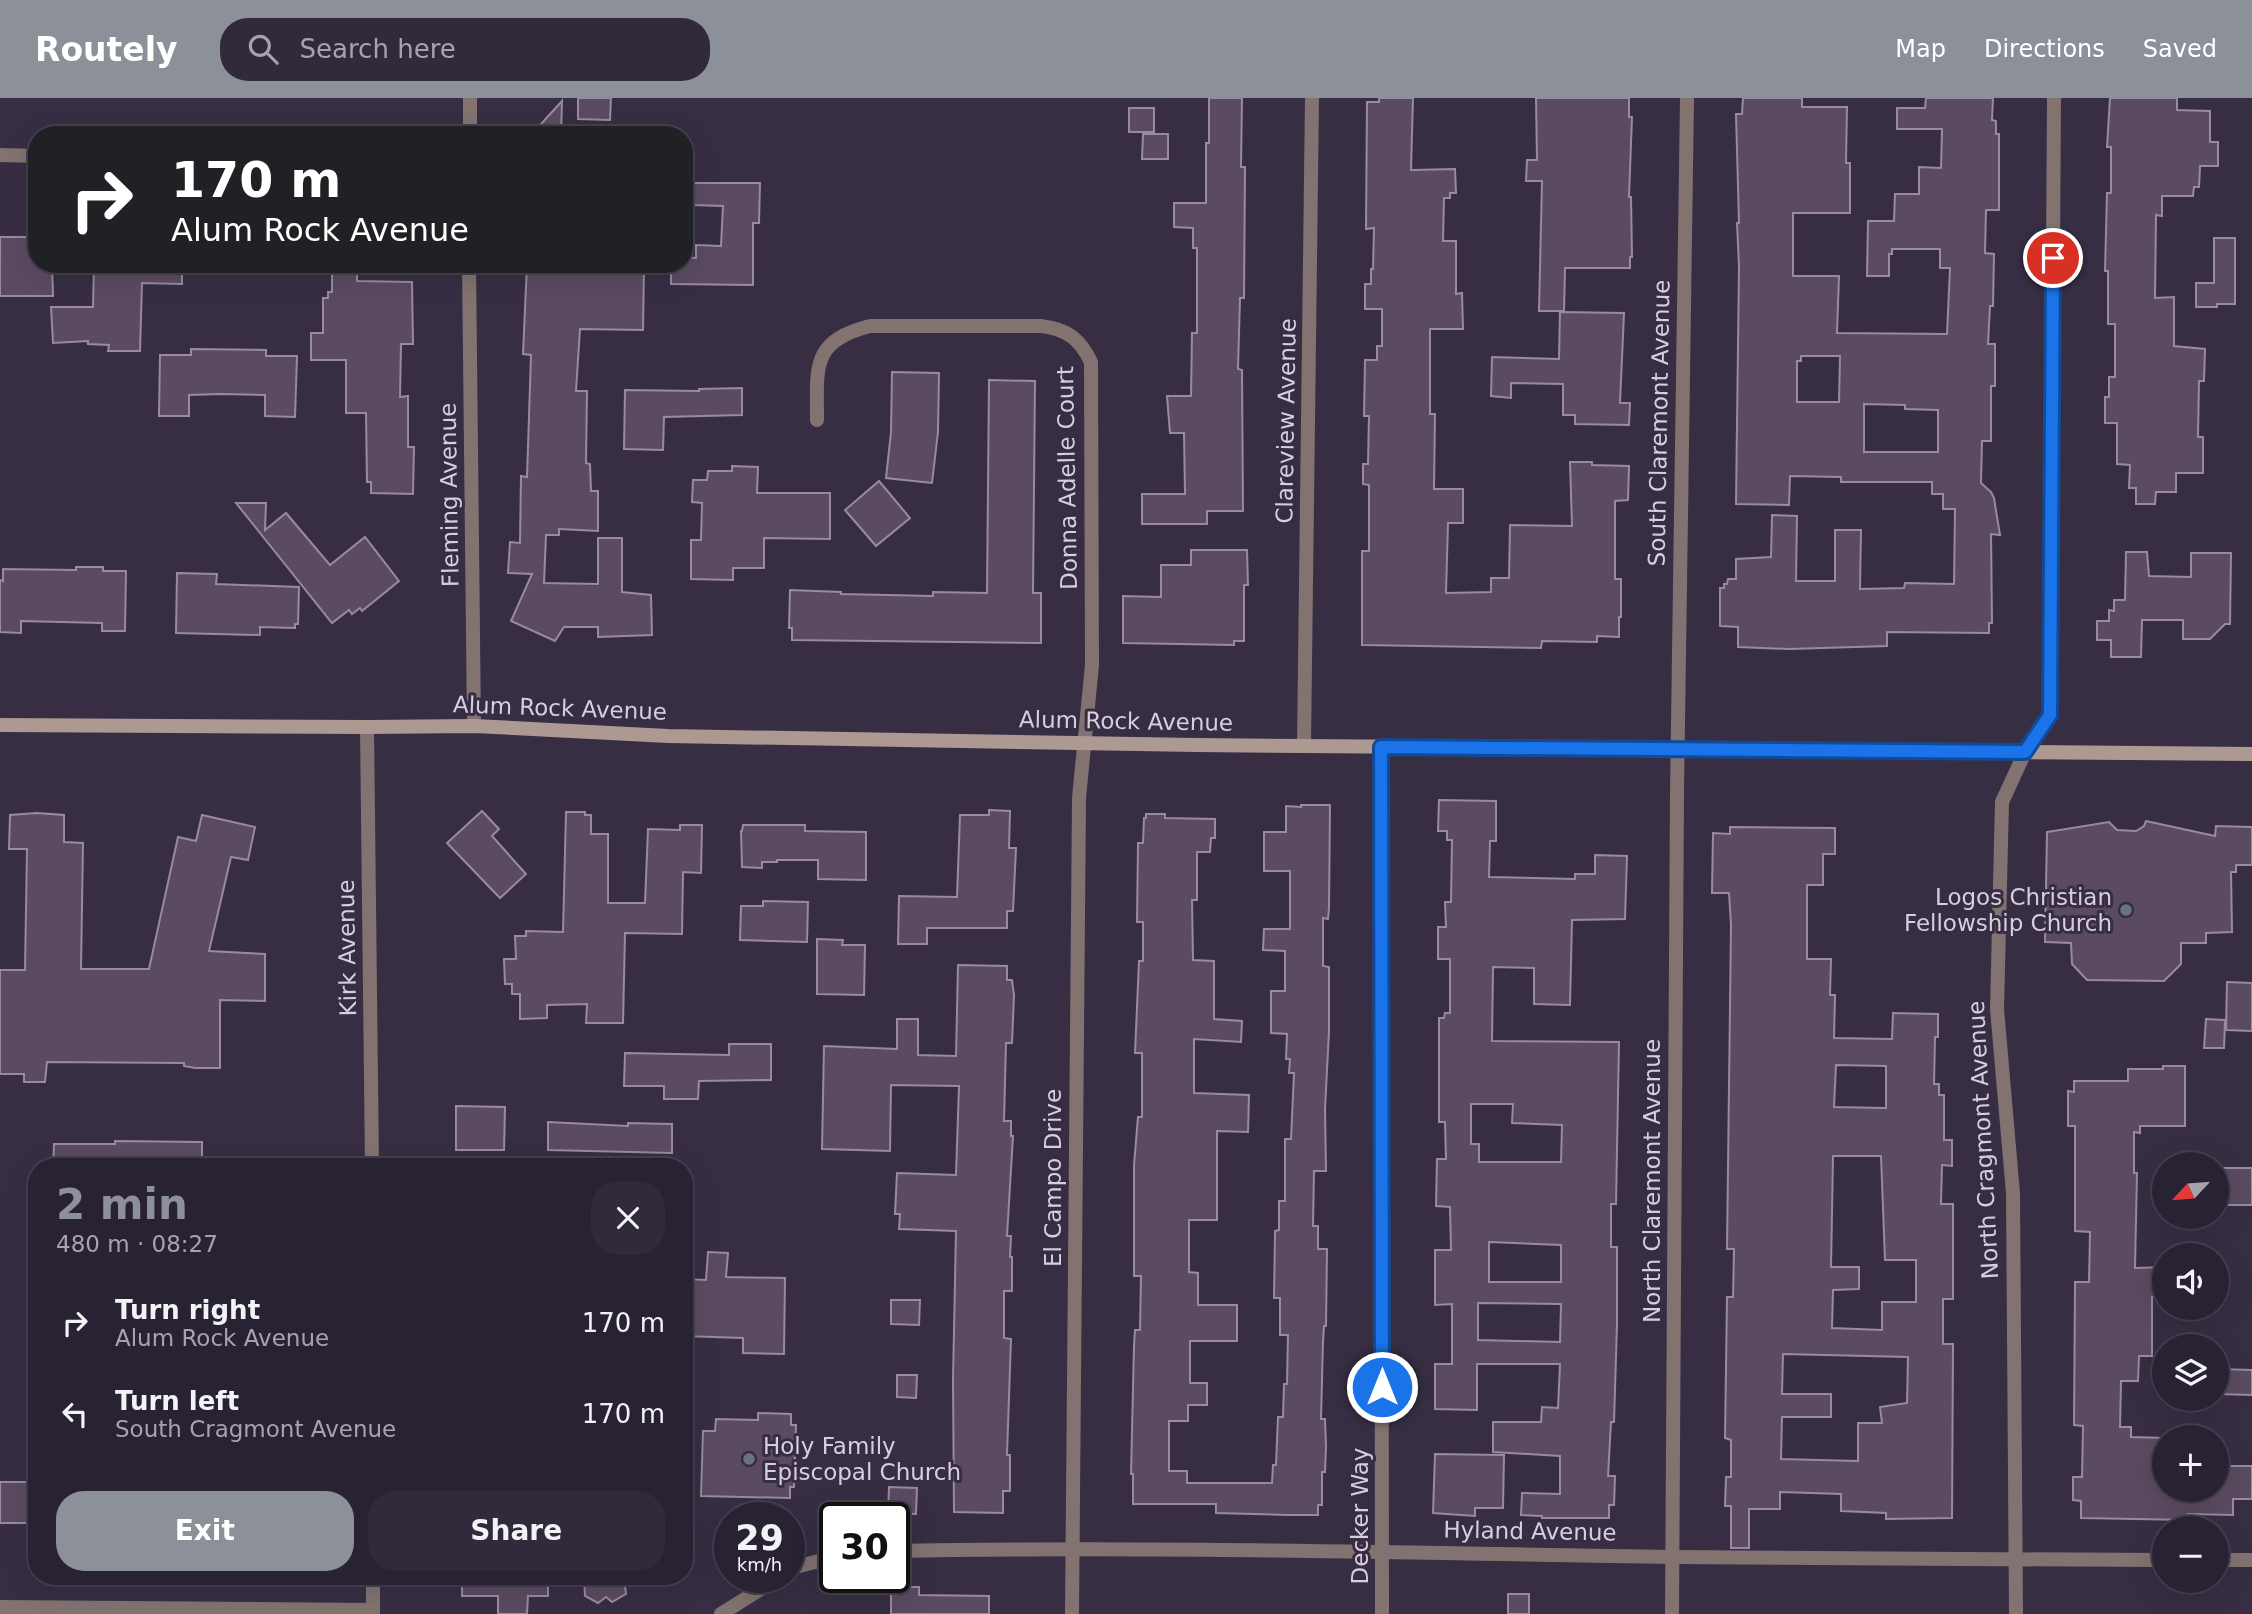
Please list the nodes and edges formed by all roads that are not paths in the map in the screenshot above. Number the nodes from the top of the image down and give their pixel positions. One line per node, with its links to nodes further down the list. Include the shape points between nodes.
1 (470, 98): 5 (street)
2 (1312, 98): 14 (street, Clareview Avenue)
3 (1687, 98): 16 (street, South Claremont Avenue)
4 (2054, 98): 17 (street, North Cragmont Avenue, via 2050,715)
5 (470, 126)
6 (0, 155): 7 (street)
7 (28, 156)
8 (469, 273): 11 (street, Fleming Avenue)
9 (817, 420): 13 (street, Donna Adelle Court, via 817,372 822,355 833,340 850,331 870,326 1041,326 1058,328 1084,347 1092,378 1092,665)
10 (0, 726): 12 (main road, Alum Rock Avenue)
11 (474, 726): 12 (main road, Alum Rock Avenue); 13 (main road, Alum Rock Avenue, via 668,736)
12 (367, 727): 19 (street, Kirk Avenue)
13 (1084, 743): 14 (main road, Alum Rock Avenue); 20 (street, El Campo Drive, via 1079,798)
14 (1304, 745): 15 (main road, Alum Rock Avenue)
15 (1381, 747): 16 (main road, Alum Rock Avenue); 21 (street, Decker Way)
16 (1678, 749): 17 (main road, Alum Rock Avenue); 23 (street, North Claremont Avenue)
17 (2025, 752): 18 (main road, Alum Rock Avenue); 24 (street, North Cragmont Avenue, via 2002,800 1997,1009 2013,1193)
18 (2252, 754)
19 (372, 1158)
20 (1074, 1549): 21 (street, Hyland Avenue); 22 (street, Hyland Avenue); 33 (street, El Campo Drive)
21 (1383, 1550): 23 (street, Hyland Avenue); 34 (street, Decker Way)
22 (910, 1551)
23 (1672, 1557): 24 (street, Hyland Avenue); 35 (street, North Claremont Avenue)
24 (2017, 1560): 25 (street, Hyland Avenue); 36 (street, North Cragmont Avenue)
25 (2152, 1560)
26 (2229, 1560): 27 (street)
27 (2252, 1560)
28 (373, 1585): 31 (street)
29 (754, 1593): 32 (street)
30 (0, 1607): 31 (street)
31 (373, 1612)
32 (721, 1614)
33 (1072, 1614)
34 (1382, 1614)
35 (1672, 1614)
36 (2016, 1614)

